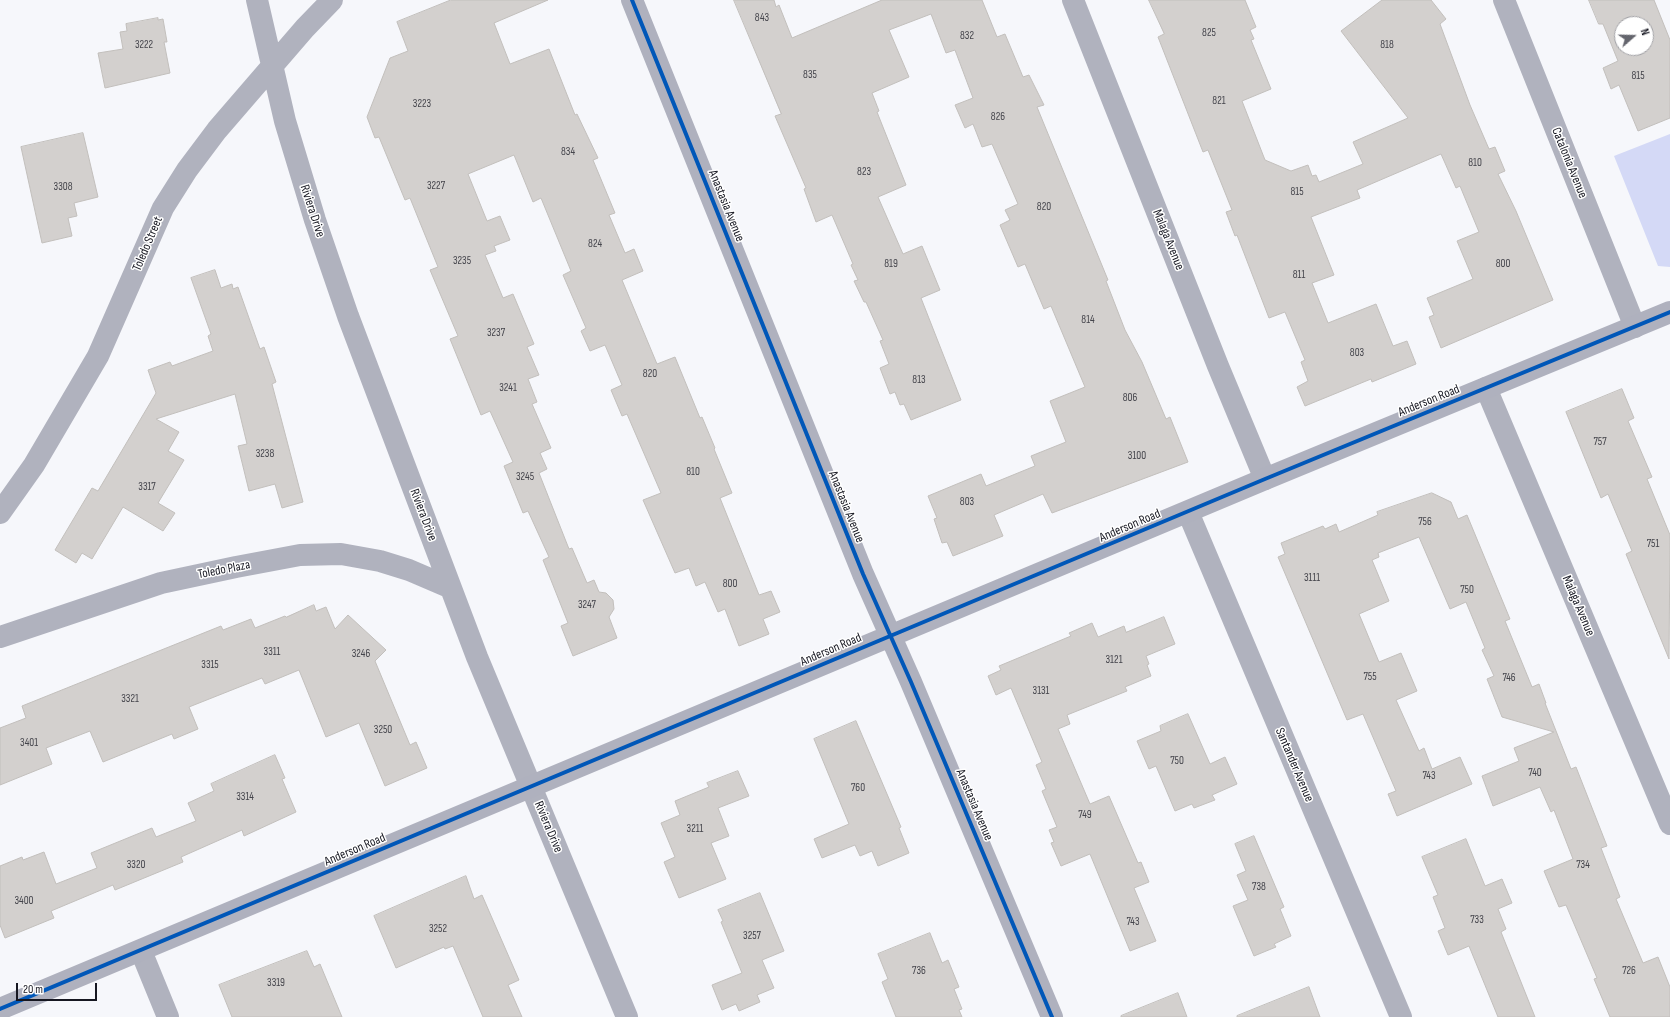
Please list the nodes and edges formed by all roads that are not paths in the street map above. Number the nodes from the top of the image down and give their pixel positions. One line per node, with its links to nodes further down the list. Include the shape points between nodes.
1 (257, 0): 6 (street, Riviera Drive)
2 (332, 0): 6 (street, Toledo Street)
3 (632, 0): 14 (street, Anastasia Avenue)
4 (1073, 0): 10 (street, Malaga Avenue)
5 (1504, 0): 8 (street, Catalonia Avenue)
6 (272, 66): 12 (street, Toledo Street, via 200,151 174,189 163,208 98,356 34,465); 13 (street, Riviera Drive, via 284,121 350,323)
7 (1670, 312): 8 (street, Anderson Road)
8 (1635, 327): 9 (street, Anderson Road)
9 (1486, 388): 10 (street, Anderson Road); 17 (street, Malaga Avenue)
10 (1265, 479): 11 (street, Anderson Road)
11 (1188, 512): 14 (street, Anderson Road); 23 (street, Santander Avenue)
12 (0, 513)
13 (450, 588): 15 (street, Toledo Plaza, via 409,570 380,561 340,554 300,556 161,583); 16 (street, Riviera Drive)
14 (890, 636): 16 (street, Anderson Road); 22 (street, Anastasia Avenue)
15 (0, 637)
16 (531, 788): 18 (street, Anderson Road); 21 (street, Riviera Drive)
17 (1670, 824)
18 (141, 951): 19 (street, Anderson Road); 20 (street)
19 (0, 1009)
20 (168, 1017)
21 (627, 1017)
22 (1052, 1017)
23 (1401, 1017)

